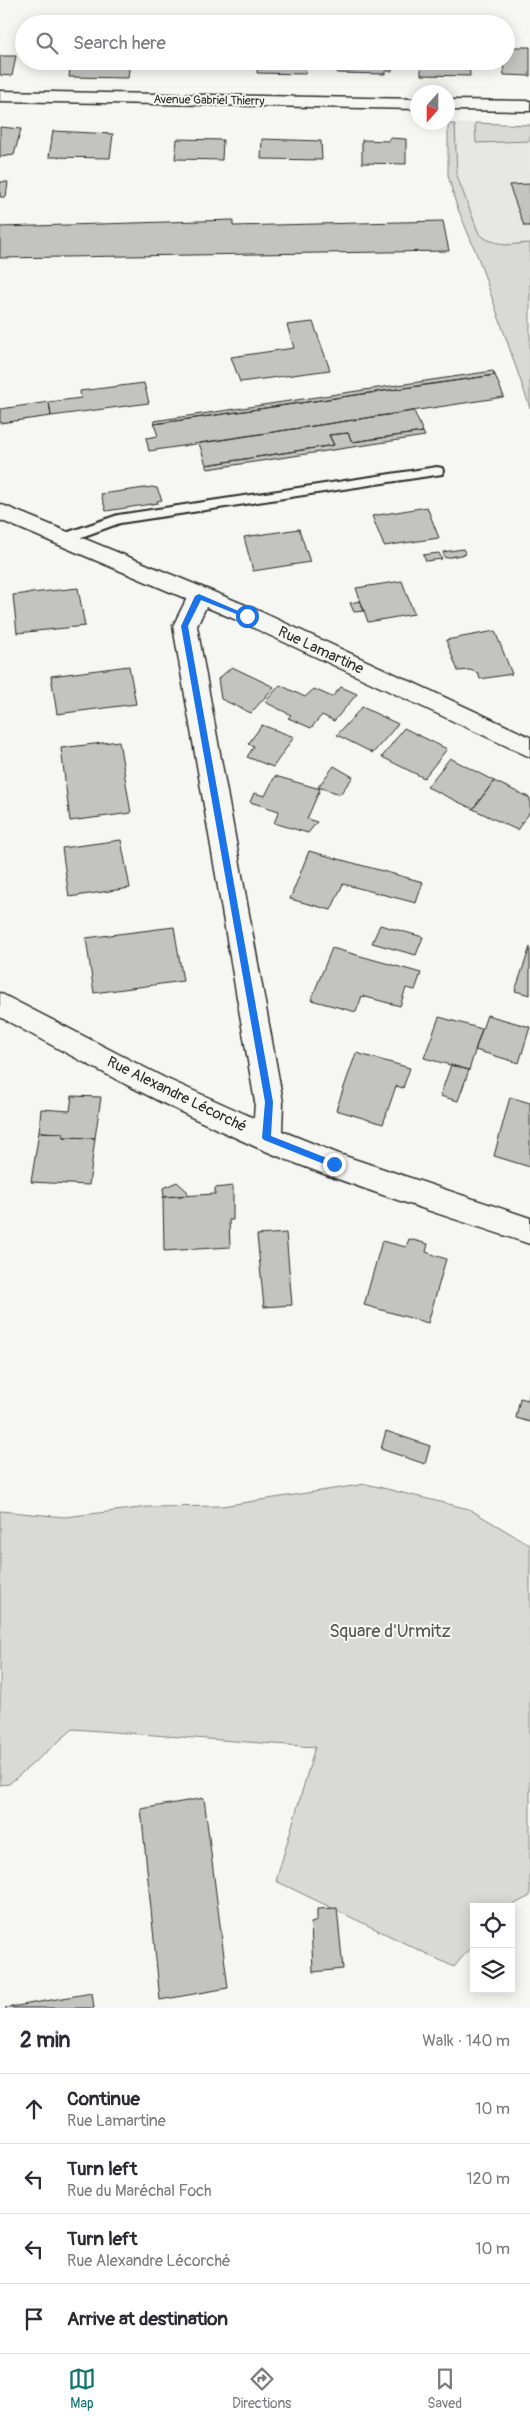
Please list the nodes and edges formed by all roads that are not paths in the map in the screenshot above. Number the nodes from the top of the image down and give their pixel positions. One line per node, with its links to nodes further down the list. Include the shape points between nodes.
1 (0, 96): 2 (street, Avenue Gabriel Thierry)
2 (410, 104)
3 (455, 104): 4 (street)
4 (530, 106)
5 (437, 471): 7 (lane, via 118,520)
6 (0, 511): 7 (street, Rue Lamartine)
7 (65, 538): 8 (street, Rue Lamartine)
8 (199, 596): 9 (street, Rue Lamartine); 11 (street, via 185,626 269,1102)
9 (530, 748)
10 (0, 1004): 11 (street, Rue Alexandre Lécorché, via 155,1087)
11 (267, 1138): 12 (street, Rue Alexandre Lécorché)
12 (530, 1231)

